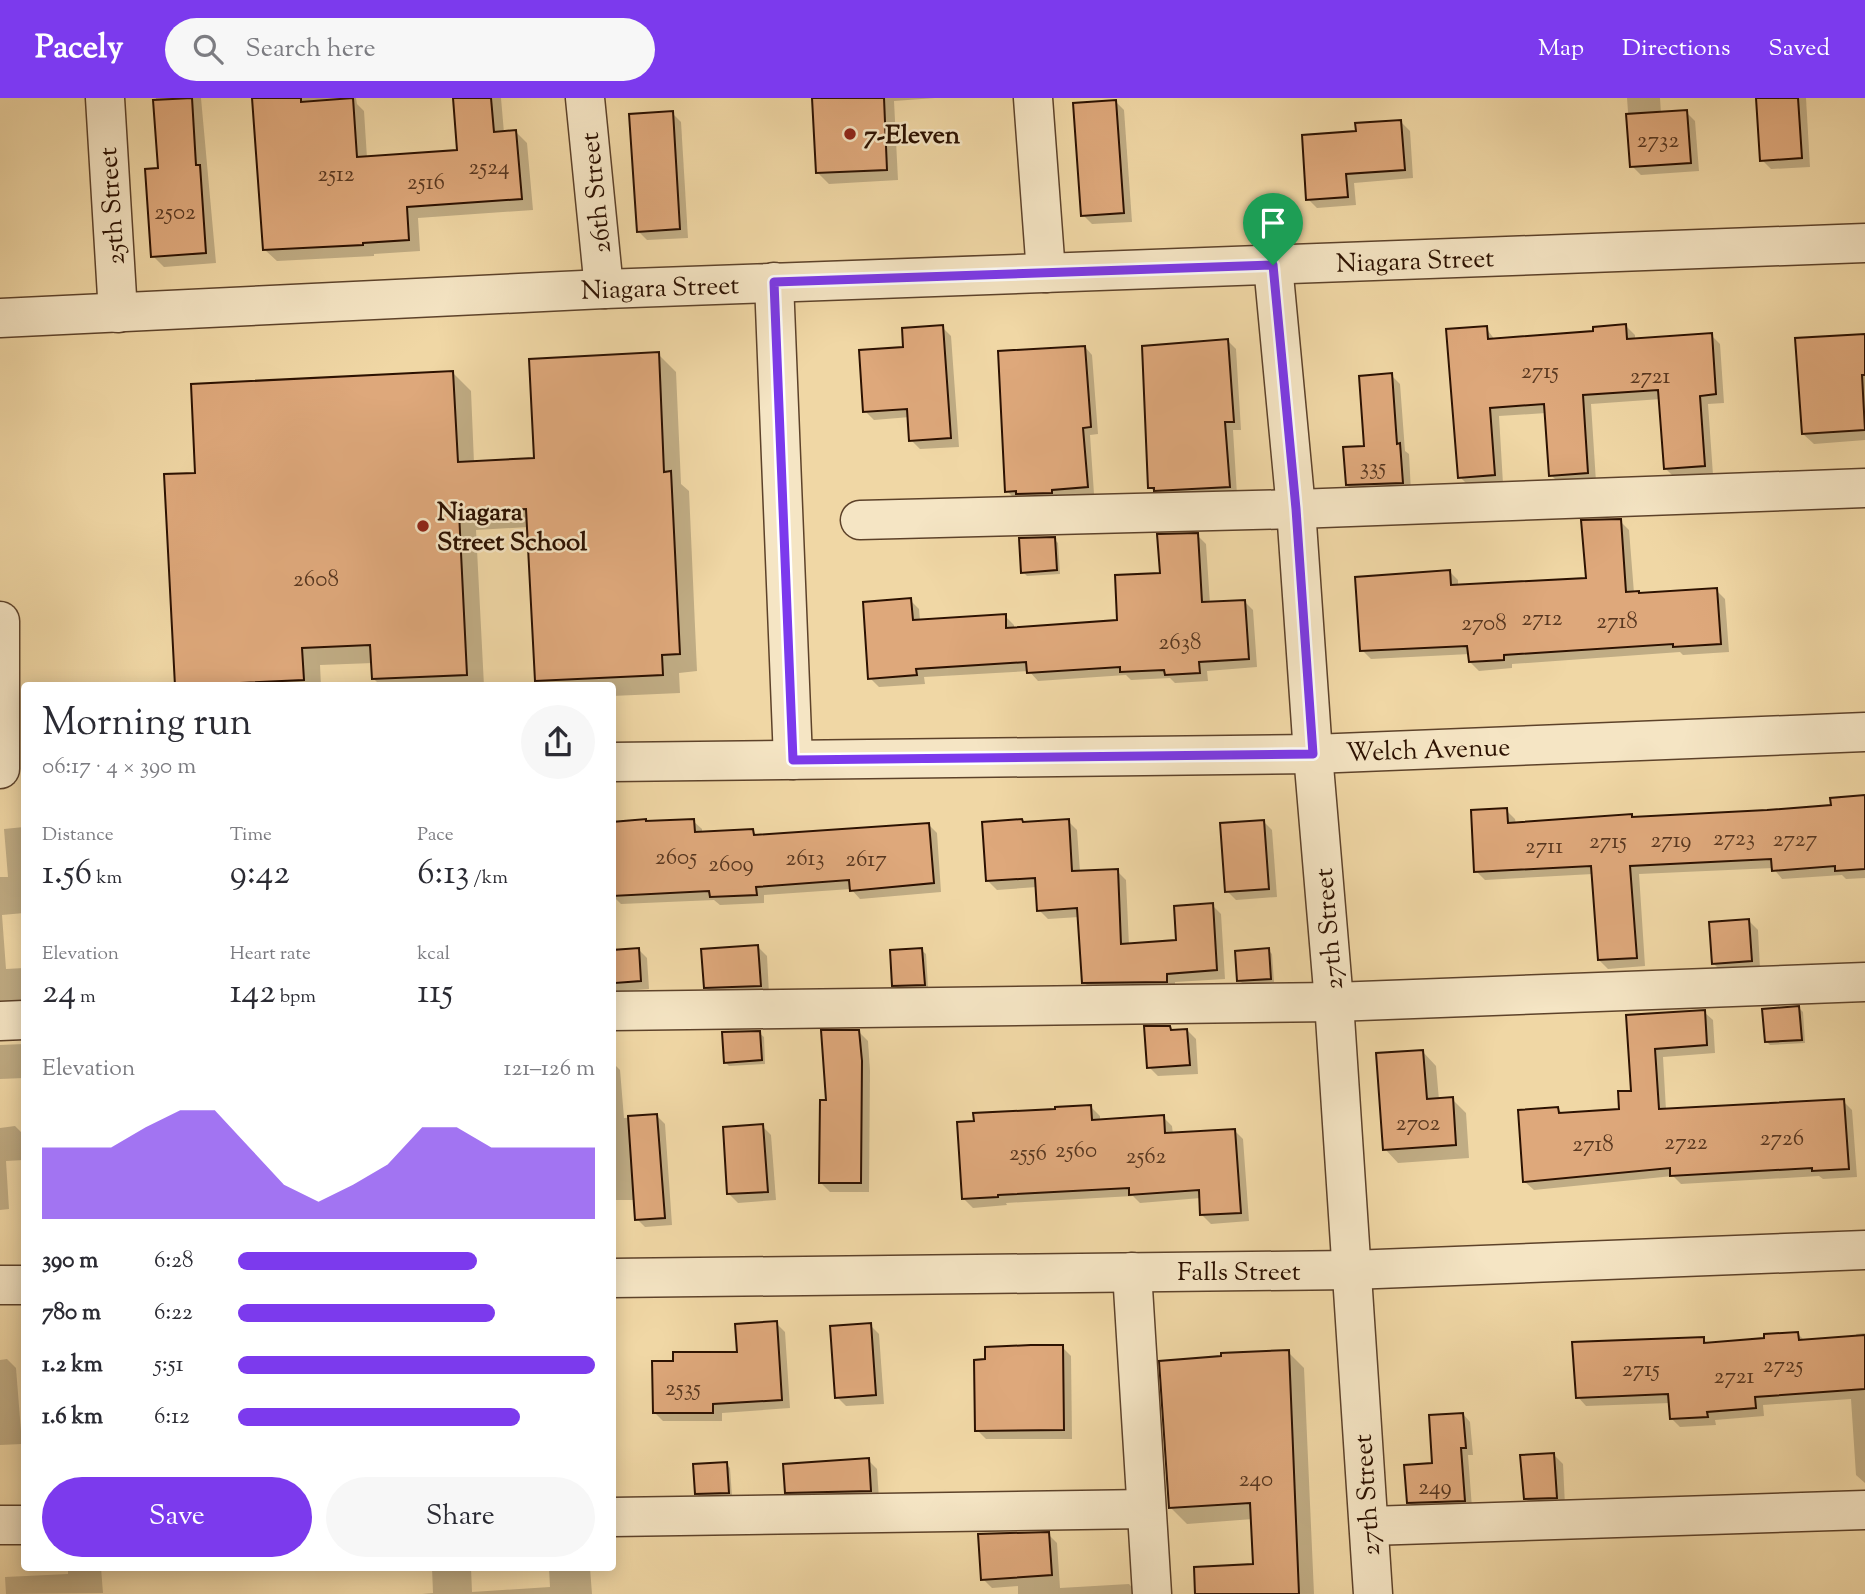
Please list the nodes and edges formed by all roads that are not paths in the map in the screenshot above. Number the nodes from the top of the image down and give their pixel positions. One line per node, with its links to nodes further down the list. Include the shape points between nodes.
1 (104, 98): 9 (street, 25th Street)
2 (585, 98): 8 (street, 26th Street)
3 (1033, 98): 6 (street)
4 (1865, 243): 5 (street, Niagara Street)
5 (1273, 265): 6 (street, Niagara Street); 12 (street, 27th Street)
6 (1046, 273): 7 (street, Niagara Street)
7 (774, 282): 8 (street, Niagara Street); 17 (street)
8 (604, 289): 9 (street, Niagara Street)
9 (118, 313): 10 (street, Niagara Street)
10 (0, 317)
11 (1865, 488): 12 (street)
12 (1296, 509): 13 (street); 16 (street, 27th Street)
13 (860, 520)
14 (0, 621): 20 (street)
15 (1865, 732): 16 (street, Welch Avenue)
16 (1313, 754): 17 (street, Welch Avenue); 22 (street, 27th Street)
17 (793, 760): 18 (street, Welch Avenue)
18 (616, 762)
19 (21, 768): 20 (street)
20 (0, 769)
21 (1865, 982): 22 (street)
22 (1334, 1002): 23 (street); 27 (street, 27th Street)
23 (616, 1011)
24 (21, 1020): 25 (street)
25 (0, 1021)
26 (1865, 1250): 27 (street, Falls Street)
27 (1351, 1270): 28 (street, Falls Street); 37 (street, 27th Street)
28 (1132, 1272): 29 (street, Falls Street); 32 (street)
29 (616, 1278)
30 (0, 1285): 31 (street)
31 (21, 1285)
32 (1146, 1509): 34 (street); 38 (street)
33 (1865, 1510): 37 (street)
34 (616, 1517)
35 (0, 1525): 36 (street)
36 (21, 1525)
37 (1369, 1526): 39 (street, 27th Street)
38 (1152, 1594)
39 (1373, 1594)

